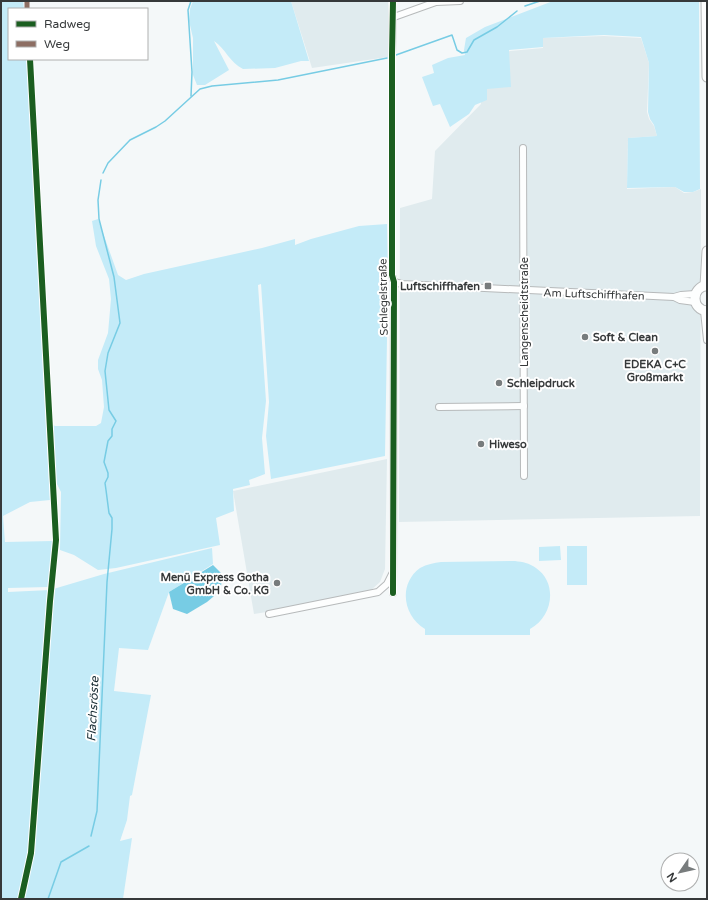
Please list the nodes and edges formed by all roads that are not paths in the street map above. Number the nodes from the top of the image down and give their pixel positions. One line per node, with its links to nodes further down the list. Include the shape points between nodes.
1 (394, 1): 4 (street, Schlegelstraße)
2 (460, 1): 4 (street, via 436,2)
3 (706, 1): 5 (main road)
4 (394, 17): 8 (street, Schlegelstraße)
5 (707, 77)
6 (523, 148): 10 (street, Langenscheidtstraße)
7 (707, 251): 9 (main road)
8 (394, 282): 10 (street, Am Luftschiffhafen); 17 (street, Schlegelstraße)
9 (706, 286): 11 (main road, via 699,289)
10 (524, 291): 11 (street, Am Luftschiffhafen, via 674,297 682,295); 14 (street, Langenscheidtstraße)
11 (695, 298): 12 (main road, via 697,306)
12 (705, 311): 13 (street)
13 (707, 340)
14 (524, 406): 15 (street); 16 (street, Langenscheidtstraße)
15 (438, 407)
16 (524, 476)
17 (393, 573): 18 (street, Schlegelstraße); 19 (street, via 387,584 378,592)
18 (393, 593)
19 (269, 614)

